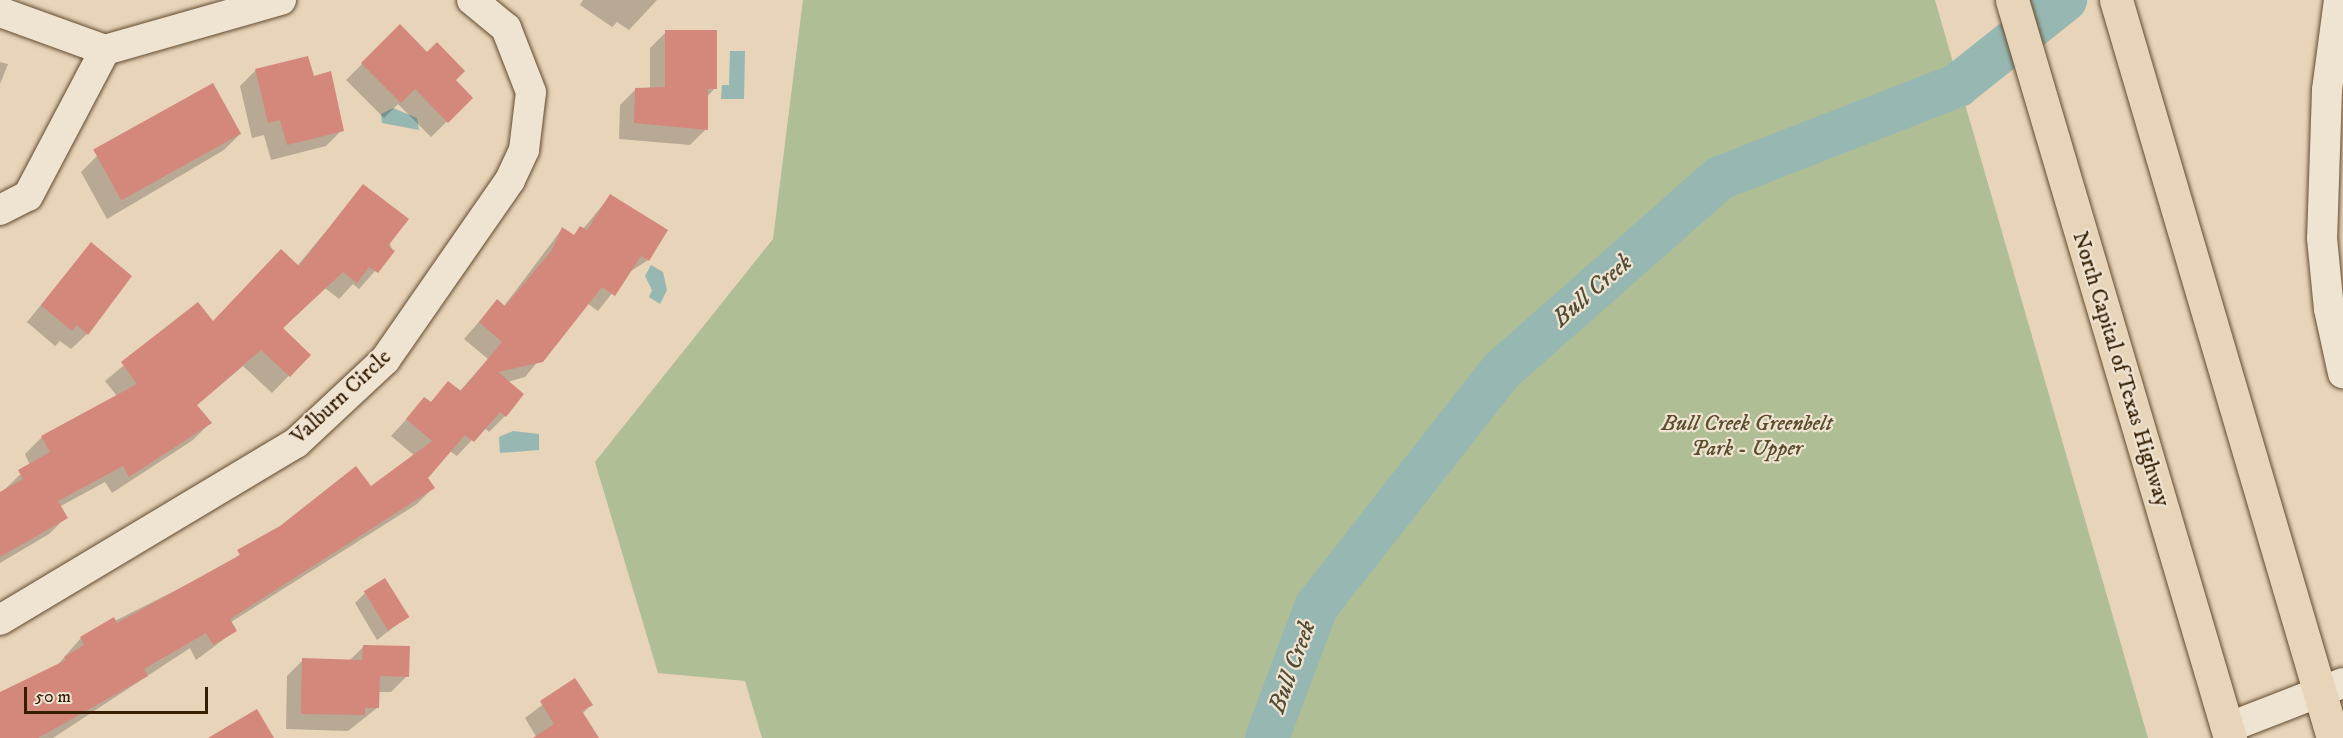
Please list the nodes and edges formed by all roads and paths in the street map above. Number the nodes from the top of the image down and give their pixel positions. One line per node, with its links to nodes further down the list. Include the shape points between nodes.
1 (281, 0): 7 (street)
2 (472, 0): 10 (street, Valburn Circle, via 506,28 531,92 524,150 510,180 385,360 296,443)
3 (2012, 0): 12 (highway, North Capital of Texas Highway)
4 (2116, 0): 11 (highway)
5 (2339, 0): 9 (street, via 2324,125 2322,238 2329,309)
6 (0, 12): 7 (street)
7 (105, 50): 8 (street, via 28,196)
8 (0, 210)
9 (2343, 373)
10 (0, 620)
11 (2332, 688): 12 (street); 13 (highway)
12 (2228, 733)
13 (2333, 738)

